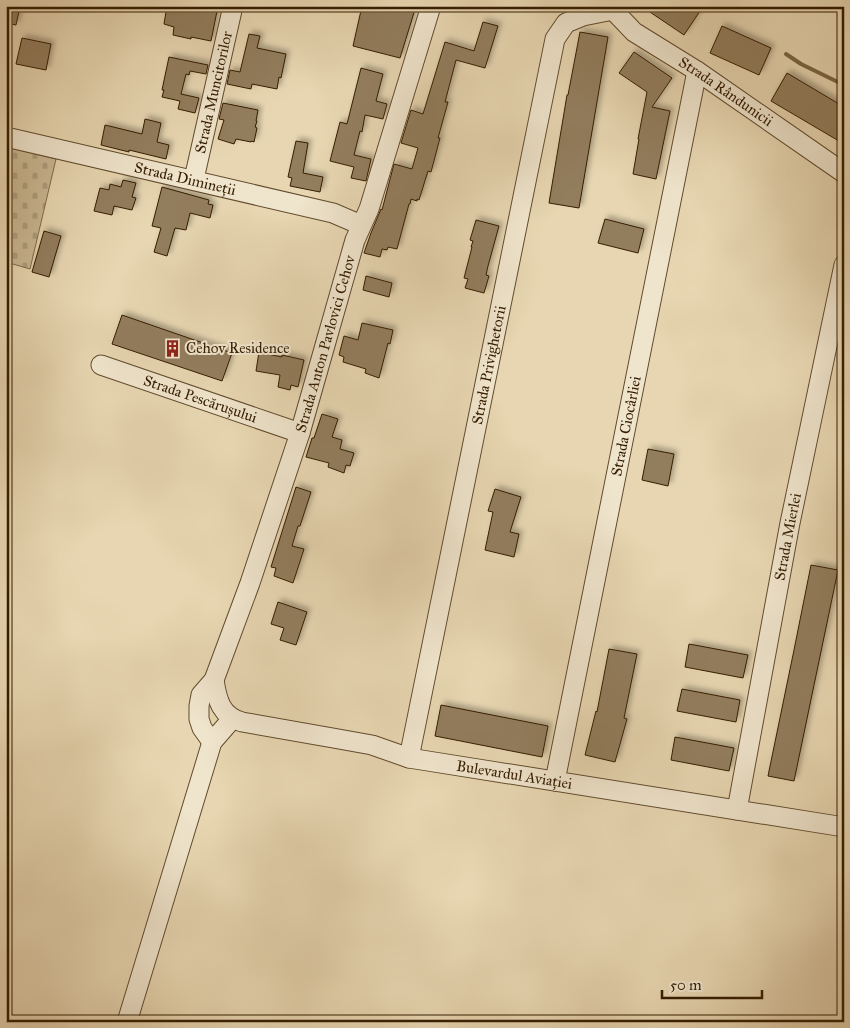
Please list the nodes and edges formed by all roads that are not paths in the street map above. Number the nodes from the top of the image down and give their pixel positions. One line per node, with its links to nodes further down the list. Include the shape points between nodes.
1 (233, 6): 7 (street, Strada Muncitorilor)
2 (431, 6): 8 (street, Strada Anton Pavlovici Cehov, via 369,209)
3 (615, 8): 4 (street, Strada Rândunicii, via 634,32); 15 (street, Strada Privighetorii, via 566,23 555,39)
4 (697, 71): 6 (street, Strada Rândunicii); 16 (street, Strada Ciocârliei)
5 (6, 137): 7 (street, Strada Dimineții)
6 (844, 173)
7 (194, 179): 8 (street, Strada Dimineții, via 333,213)
8 (361, 225): 11 (street, Strada Anton Pavlovici Cehov)
9 (844, 265): 17 (street, Strada Mierlei, via 790,523)
10 (101, 365): 11 (street, Strada Pescărușului)
11 (300, 433): 12 (street, Strada Anton Pavlovici Cehov)
12 (214, 680): 13 (street, via 220,704); 14 (street, Strada Anton Pavlovici Cehov, via 201,695 199,706 200,723)
13 (232, 719): 14 (street); 15 (street, Bulevardul Aviației, via 372,746)
14 (212, 742): 19 (street)
15 (409, 758): 16 (street, Bulevardul Aviației)
16 (555, 781): 17 (street, Bulevardul Aviației)
17 (737, 810): 18 (street, Bulevardul Aviației)
18 (844, 827)
19 (127, 1022)

